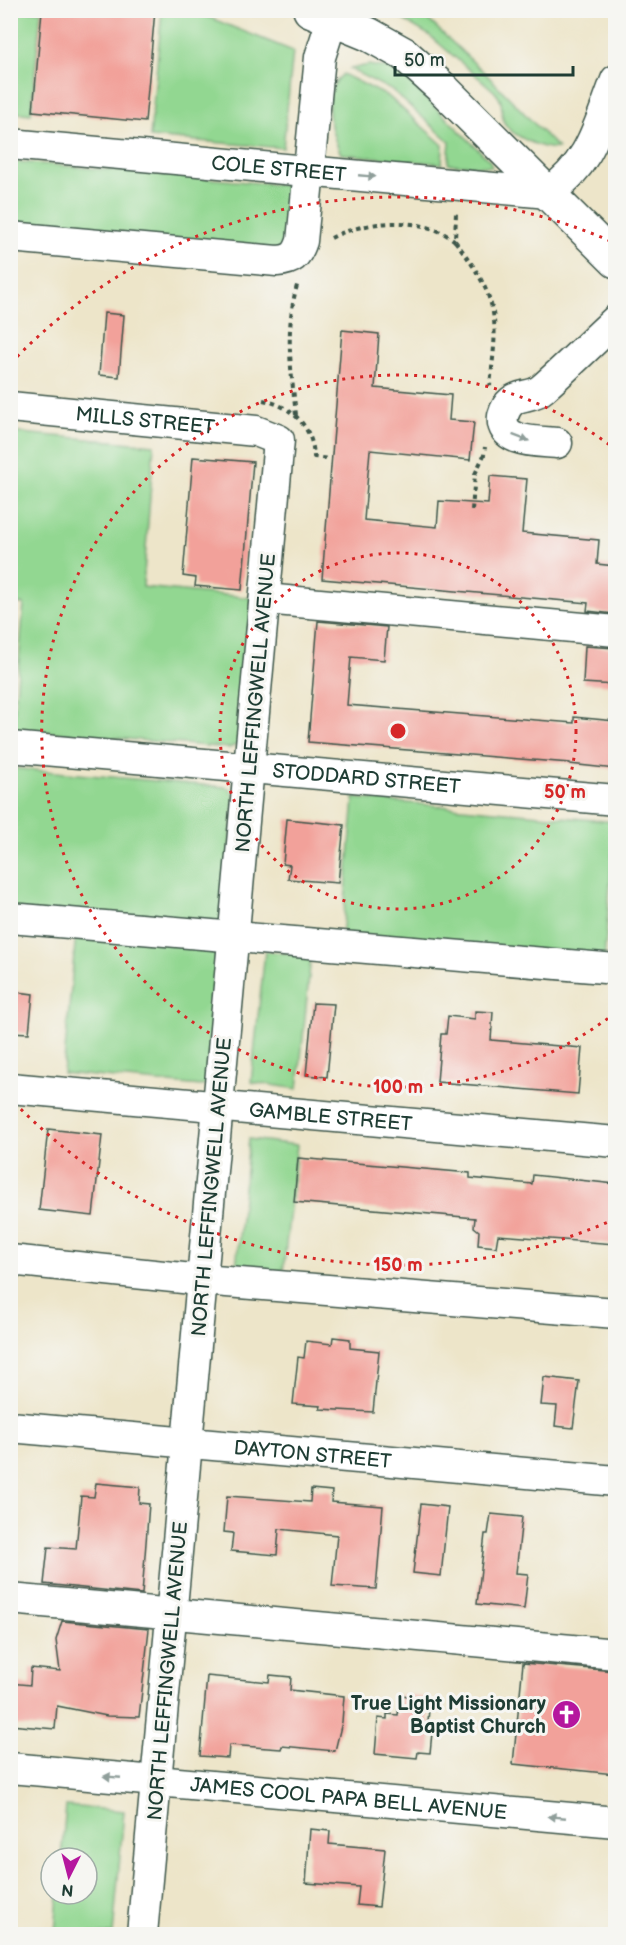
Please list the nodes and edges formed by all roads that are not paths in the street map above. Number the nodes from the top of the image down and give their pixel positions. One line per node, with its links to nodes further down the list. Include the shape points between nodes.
1 (321, 15): 5 (street); 6 (main road, via 404,54)
2 (615, 80): 3 (street)
3 (610, 111): 6 (street, via 579,165)
4 (10, 144): 5 (street, COLE STREET)
5 (309, 171): 6 (street, COLE STREET, one-way to 6); 7 (street, via 302,241 290,260)
6 (548, 194): 8 (main road)
7 (10, 237)
8 (615, 261)
9 (615, 320): 10 (street)
10 (539, 392)
11 (10, 407): 12 (street, MILLS STREET, via 256,431)
12 (279, 440): 13 (street, NORTH LEFFINGWELL AVENUE)
13 (265, 599): 14 (street); 16 (street, NORTH LEFFINGWELL AVENUE)
14 (615, 631)
15 (10, 747): 16 (street, STODDARD STREET)
16 (249, 768): 17 (street, STODDARD STREET); 19 (street, NORTH LEFFINGWELL AVENUE)
17 (615, 800)
18 (10, 918): 19 (street)
19 (234, 937): 20 (street); 22 (street, NORTH LEFFINGWELL AVENUE)
20 (615, 969)
21 (10, 1088): 22 (street, GAMBLE STREET)
22 (218, 1106): 23 (street, GAMBLE STREET); 25 (street, NORTH LEFFINGWELL AVENUE)
23 (615, 1142)
24 (10, 1260): 25 (street)
25 (202, 1280): 26 (street); 28 (street, NORTH LEFFINGWELL AVENUE)
26 (615, 1313)
27 (10, 1427): 28 (street, DAYTON STREET)
28 (187, 1443): 29 (street, DAYTON STREET); 31 (street, NORTH LEFFINGWELL AVENUE)
29 (615, 1481)
30 (10, 1599): 31 (street)
31 (172, 1613): 32 (street); 34 (street, NORTH LEFFINGWELL AVENUE)
32 (615, 1654)
33 (10, 1768): 34 (street, JAMES COOL PAPA BELL AVENUE, one-way to 33)
34 (156, 1781): 35 (street, JAMES COOL PAPA BELL AVENUE, one-way to 34); 36 (street, NORTH LEFFINGWELL AVENUE)
35 (615, 1822)
36 (142, 1935)

